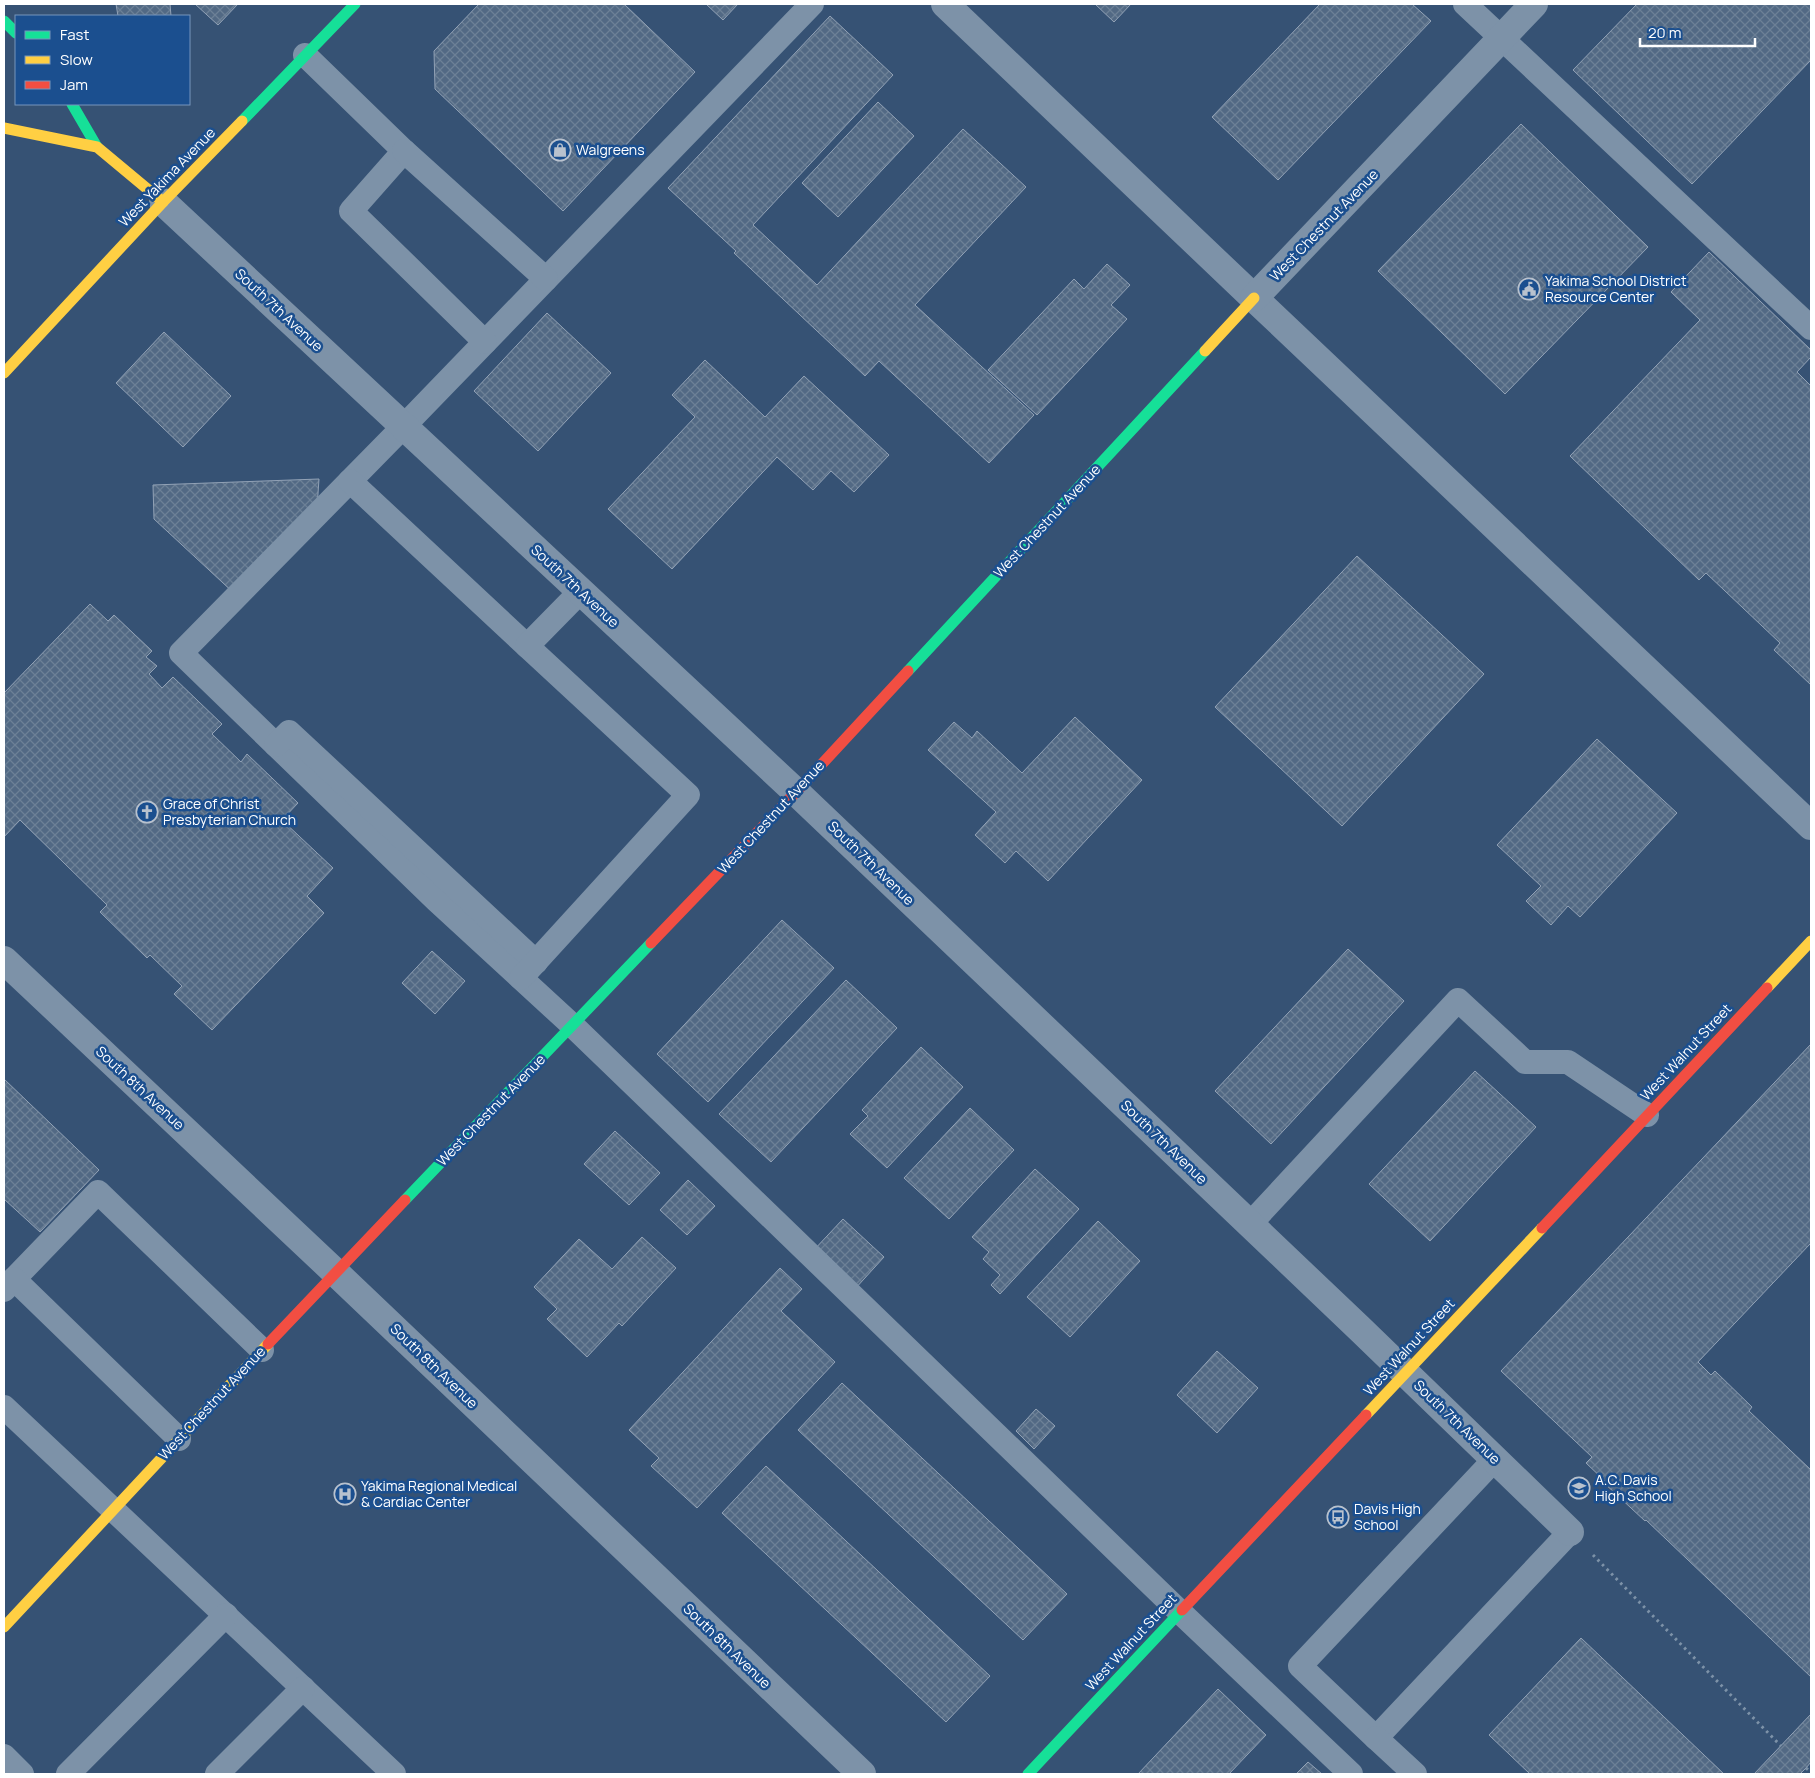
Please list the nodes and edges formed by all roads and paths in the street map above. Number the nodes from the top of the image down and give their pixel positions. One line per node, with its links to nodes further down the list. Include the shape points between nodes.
1 (355, 4): 9 (street, West Yakima Avenue)
2 (812, 4): 15 (lane)
3 (945, 4): 16 (street)
4 (1465, 4): 8 (lane)
5 (1534, 4): 8 (street, West Chestnut Avenue)
6 (4, 21): 7 (street)
7 (15, 32)
8 (1501, 38): 16 (street, West Chestnut Avenue); 17 (lane)
9 (305, 55): 13 (lane); 14 (street, West Yakima Avenue)
10 (73, 105): 12 (street)
11 (4, 128): 12 (street)
12 (97, 147): 14 (street)
13 (404, 150): 15 (lane); 18 (lane, via 350,211)
14 (163, 202): 19 (street, West Yakima Avenue); 20 (street, South 7th Avenue)
15 (546, 279): 18 (lane)
16 (1254, 298): 24 (street, West Chestnut Avenue); 25 (street)
17 (1811, 328)
18 (485, 342): 20 (lane)
19 (4, 373)
20 (404, 426): 21 (lane); 22 (street, South 7th Avenue)
21 (350, 481): 23 (lane); 28 (lane, via 181,653 276,745 289,732)
22 (580, 591): 23 (lane); 24 (street, South 7th Avenue)
23 (527, 646): 28 (lane, via 688,795)
24 (796, 792): 29 (street, West Chestnut Avenue); 31 (street, South 7th Avenue)
25 (1811, 826)
26 (1811, 941): 30 (street, West Walnut Street)
27 (4, 960): 32 (street, South 8th Avenue)
28 (528, 970): 29 (lane)
29 (572, 1025): 32 (street, West Chestnut Avenue); 41 (lane)
30 (1647, 1115): 31 (lane, via 1568,1062 1524,1062 1458,1000); 35 (street, West Walnut Street)
31 (1250, 1224): 35 (street, South 7th Avenue)
32 (335, 1272): 34 (street, West Chestnut Avenue); 54 (street, South 8th Avenue)
33 (9, 1284): 34 (lane, via 98,1192); 37 (lane)
34 (262, 1350): 37 (street, West Chestnut Avenue)
35 (1405, 1373): 38 (street, South 7th Avenue); 41 (street, West Walnut Street)
36 (4, 1407): 39 (lane)
37 (179, 1439): 39 (street, West Chestnut Avenue)
38 (1495, 1459): 40 (street, South 7th Avenue); 45 (lane, via 1300,1666)
39 (114, 1509): 42 (lane); 43 (street, West Chestnut Avenue)
40 (1570, 1532): 45 (lane); 46 (path)
41 (1180, 1612): 55 (street, West Walnut Street); 56 (lane)
42 (226, 1615): 44 (lane); 52 (lane)
43 (4, 1627)
44 (303, 1688): 49 (lane); 53 (lane)
45 (1376, 1738): 57 (lane)
46 (1781, 1746)
47 (4, 1756): 51 (lane)
48 (1806, 1768): 50 (path)
49 (386, 1771)
50 (1811, 1772)
51 (22, 1774)
52 (68, 1774)
53 (217, 1774)
54 (862, 1774)
55 (1028, 1774)
56 (1351, 1774)
57 (1415, 1774)

